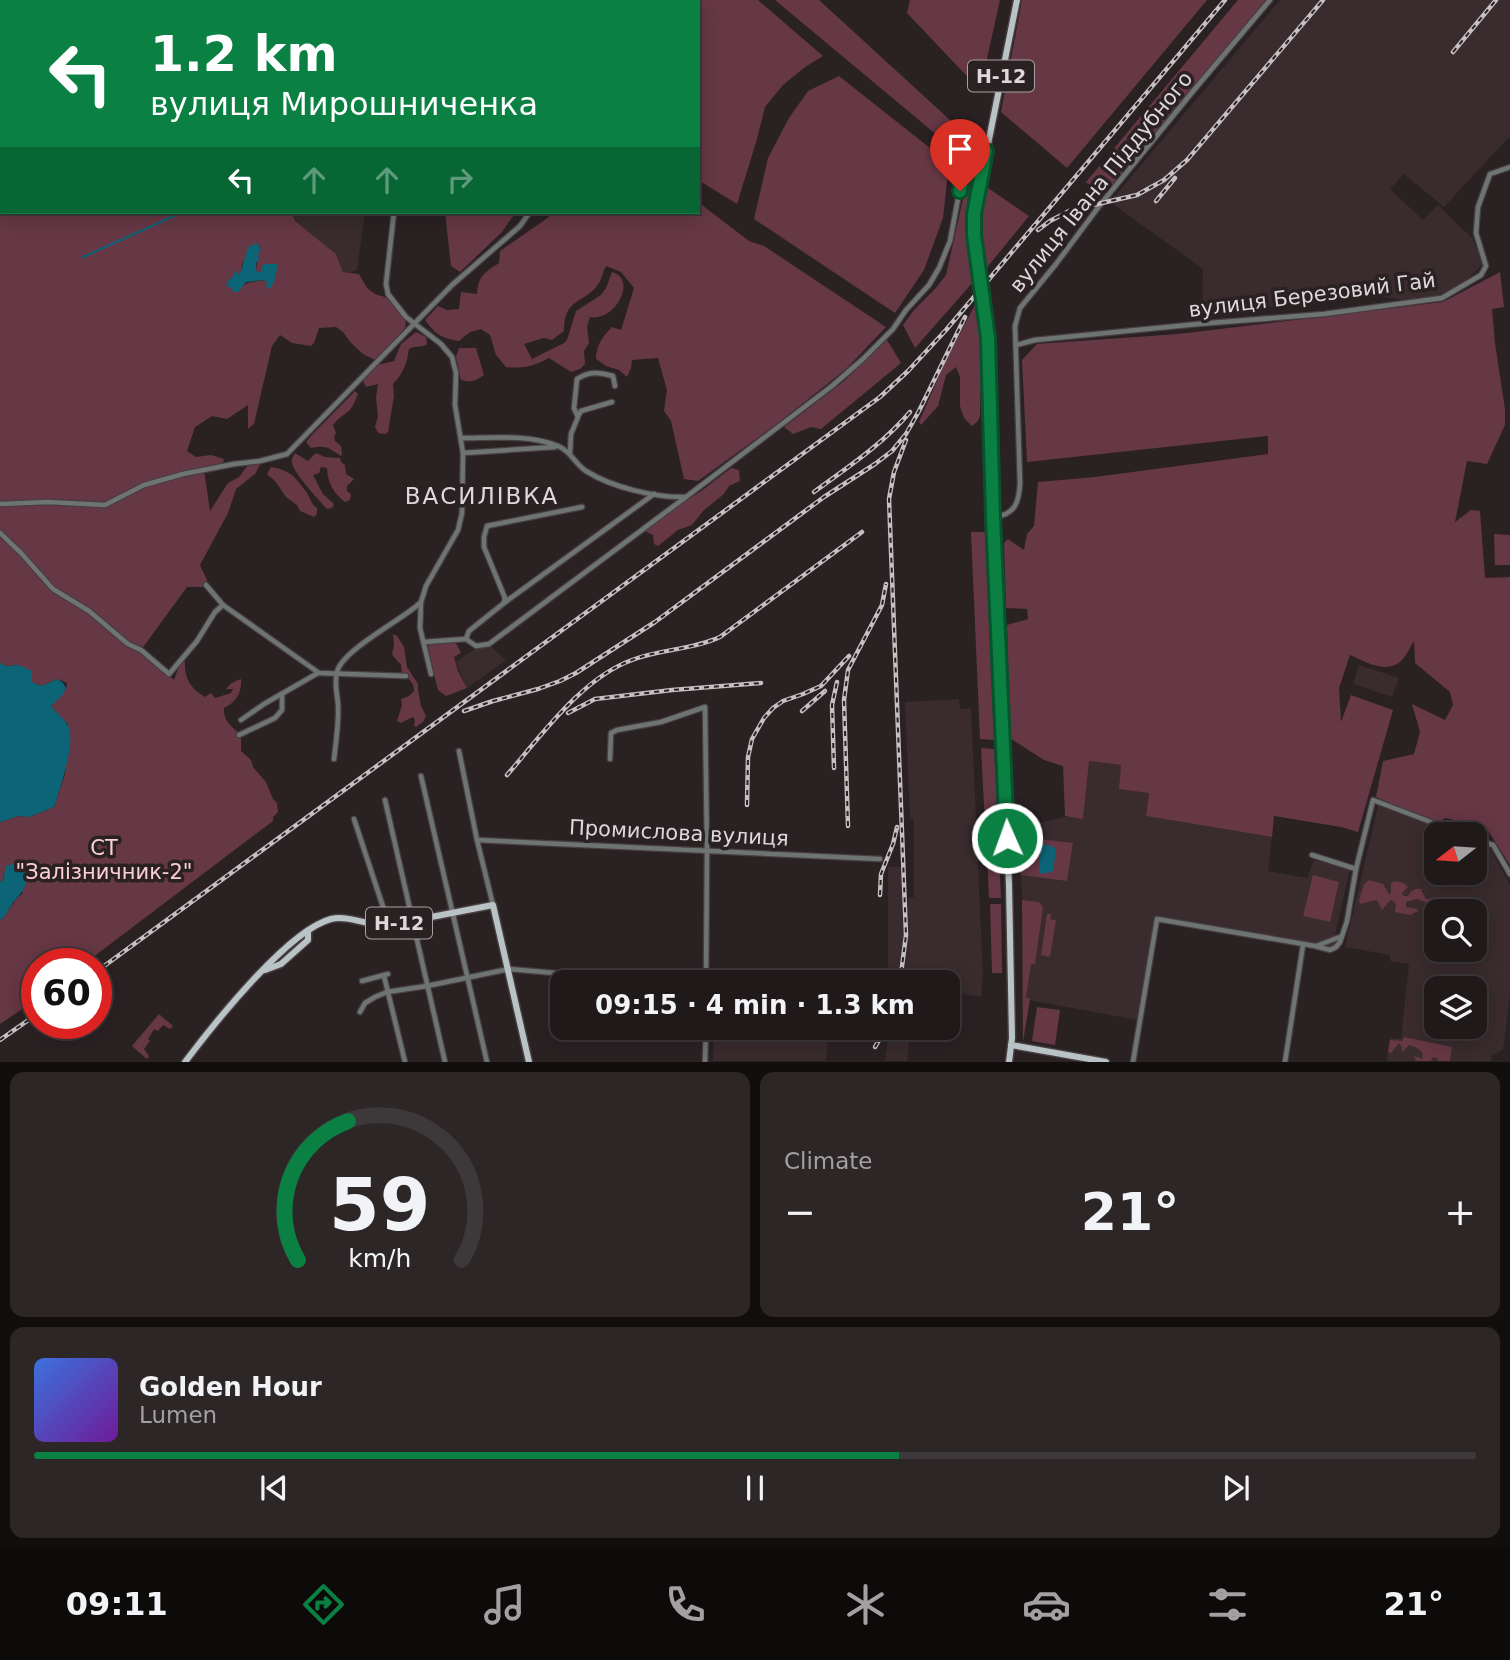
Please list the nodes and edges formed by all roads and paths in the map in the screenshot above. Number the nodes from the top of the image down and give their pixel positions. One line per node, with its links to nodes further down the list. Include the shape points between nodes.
1 (1017, 0): 3 (main road, Н-12)
2 (1270, 0): 8 (street, вулиця Івана Піддубного, via 1020,308)
3 (986, 151): 17 (street, via 979,150 965,162 950,241 939,268 893,328 832,386); 20 (main road, Н-12, bridge, via 974,235 988,338)
4 (1510, 167): 8 (street, вулиця Березовий Гай, via 1490,174 1478,206 1476,233 1486,266 1481,275 1442,298)
5 (394, 214): 7 (street, via 386,284 388,294)
6 (529, 214): 7 (street)
7 (415, 324): 12 (street, via 452,357); 18 (street, via 287,454 183,474 144,485 105,505)
8 (1016, 345): 20 (street, вулиця Івана Піддубного, via 1019,499 1007,513)
9 (615, 386): 11 (street, via 613,376 603,373 577,379 574,408)
10 (612, 402): 11 (street, via 581,411)
11 (578, 417): 15 (street)
12 (461, 438): 13 (street, via 540,440); 14 (street)
13 (560, 446): 14 (street); 15 (street)
14 (463, 453): 23 (street, via 458,530)
15 (570, 454): 16 (street, via 598,477)
16 (654, 494): 17 (street); 24 (street)
17 (686, 497): 26 (street, via 489,644 476,646)
18 (0, 504)
19 (582, 507): 24 (street, via 487,526 484,547)
20 (993, 517): 67 (main road, Н-12, via 1009,877)
21 (0, 533): 25 (street, via 53,589 89,611 169,674)
22 (206, 585): 25 (street)
23 (421, 602): 27 (street); 28 (street)
24 (504, 603): 26 (street, via 469,631)
25 (223, 605): 29 (street)
26 (466, 639): 27 (street)
27 (424, 642): 32 (street)
28 (339, 666): 30 (street); 31 (street)
29 (319, 673): 30 (street); 34 (street)
30 (328, 673): 31 (street)
31 (336, 674): 33 (street); 38 (street)
32 (431, 674)
33 (406, 676)
34 (282, 693): 35 (street); 36 (street, via 282,710 275,718)
35 (241, 720)
36 (239, 735)
37 (459, 751): 44 (street)
38 (334, 759)
39 (610, 759): 46 (street, via 611,733 705,707)
40 (421, 776): 52 (street)
41 (385, 800): 53 (street)
42 (354, 819): 54 (street)
43 (1431, 822): 49 (street, via 1373,800)
44 (477, 840): 46 (street, Промислова вулиця); 51 (street)
45 (1488, 843): 50 (street)
46 (707, 851): 48 (street, Промислова вулиця); 59 (street)
47 (1312, 855): 49 (street)
48 (880, 859)
49 (1356, 869): 55 (street)
50 (1510, 874)
51 (493, 905): 52 (main road, Н-12); 58 (main road)
52 (453, 913): 53 (main road, Н-12); 61 (street)
53 (413, 921): 54 (main road, Н-12); 63 (street)
54 (389, 925): 68 (main road, Н-12, via 337,918 308,932 262,972)
55 (1342, 935): 57 (street); 57 (street, via 1330,950)
56 (1303, 945): 57 (street); 76 (street, via 1157,919); 77 (street)
57 (1315, 946)
58 (509, 969): 60 (street); 61 (street); 72 (main road)
59 (706, 970)
60 (550, 973)
61 (468, 977): 63 (street); 71 (street)
62 (362, 981): 64 (street, via 386,975)
63 (427, 986): 64 (street); 70 (street)
64 (387, 992): 65 (street, via 365,1003); 69 (street)
65 (360, 1012)
66 (706, 1040): 73 (street)
67 (1011, 1045): 74 (main road, Н-12); 75 (main road)
68 (185, 1062)
69 (405, 1062)
70 (445, 1062)
71 (487, 1062)
72 (529, 1062)
73 (705, 1062)
74 (1009, 1062)
75 (1106, 1062)
76 (1133, 1062)
77 (1285, 1062)

